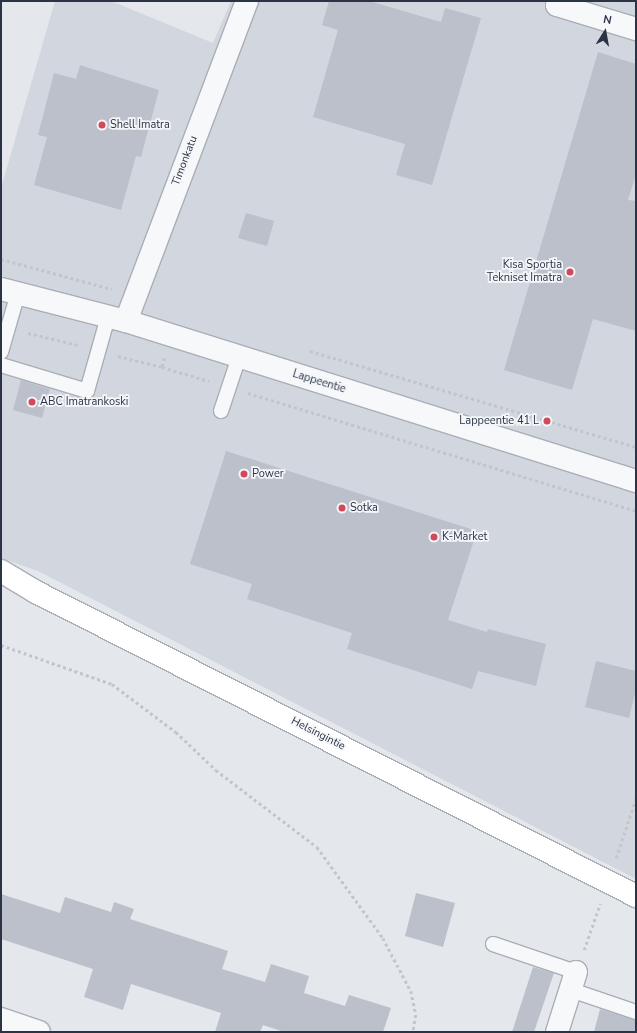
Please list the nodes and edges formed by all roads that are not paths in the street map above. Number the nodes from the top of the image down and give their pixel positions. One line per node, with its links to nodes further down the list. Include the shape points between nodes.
1 (246, 1): 5 (street, Timonkatu, via 134,295)
2 (554, 2): 3 (street)
3 (636, 30)
4 (9, 291): 5 (street, Lappeentie); 6 (lane)
5 (117, 319): 7 (street, Lappeentie); 8 (lane, via 87,391)
6 (1, 352)
7 (239, 357): 9 (lane); 10 (street, Lappeentie)
8 (1, 365)
9 (221, 411)
10 (636, 481)
11 (1, 571): 12 (main road, Helsingintie, via 36,592)
12 (636, 896)
13 (493, 944): 14 (lane)
14 (573, 981): 15 (lane); 18 (street)
15 (636, 1012)
16 (1, 1020): 17 (street)
17 (39, 1032)
18 (557, 1032)

